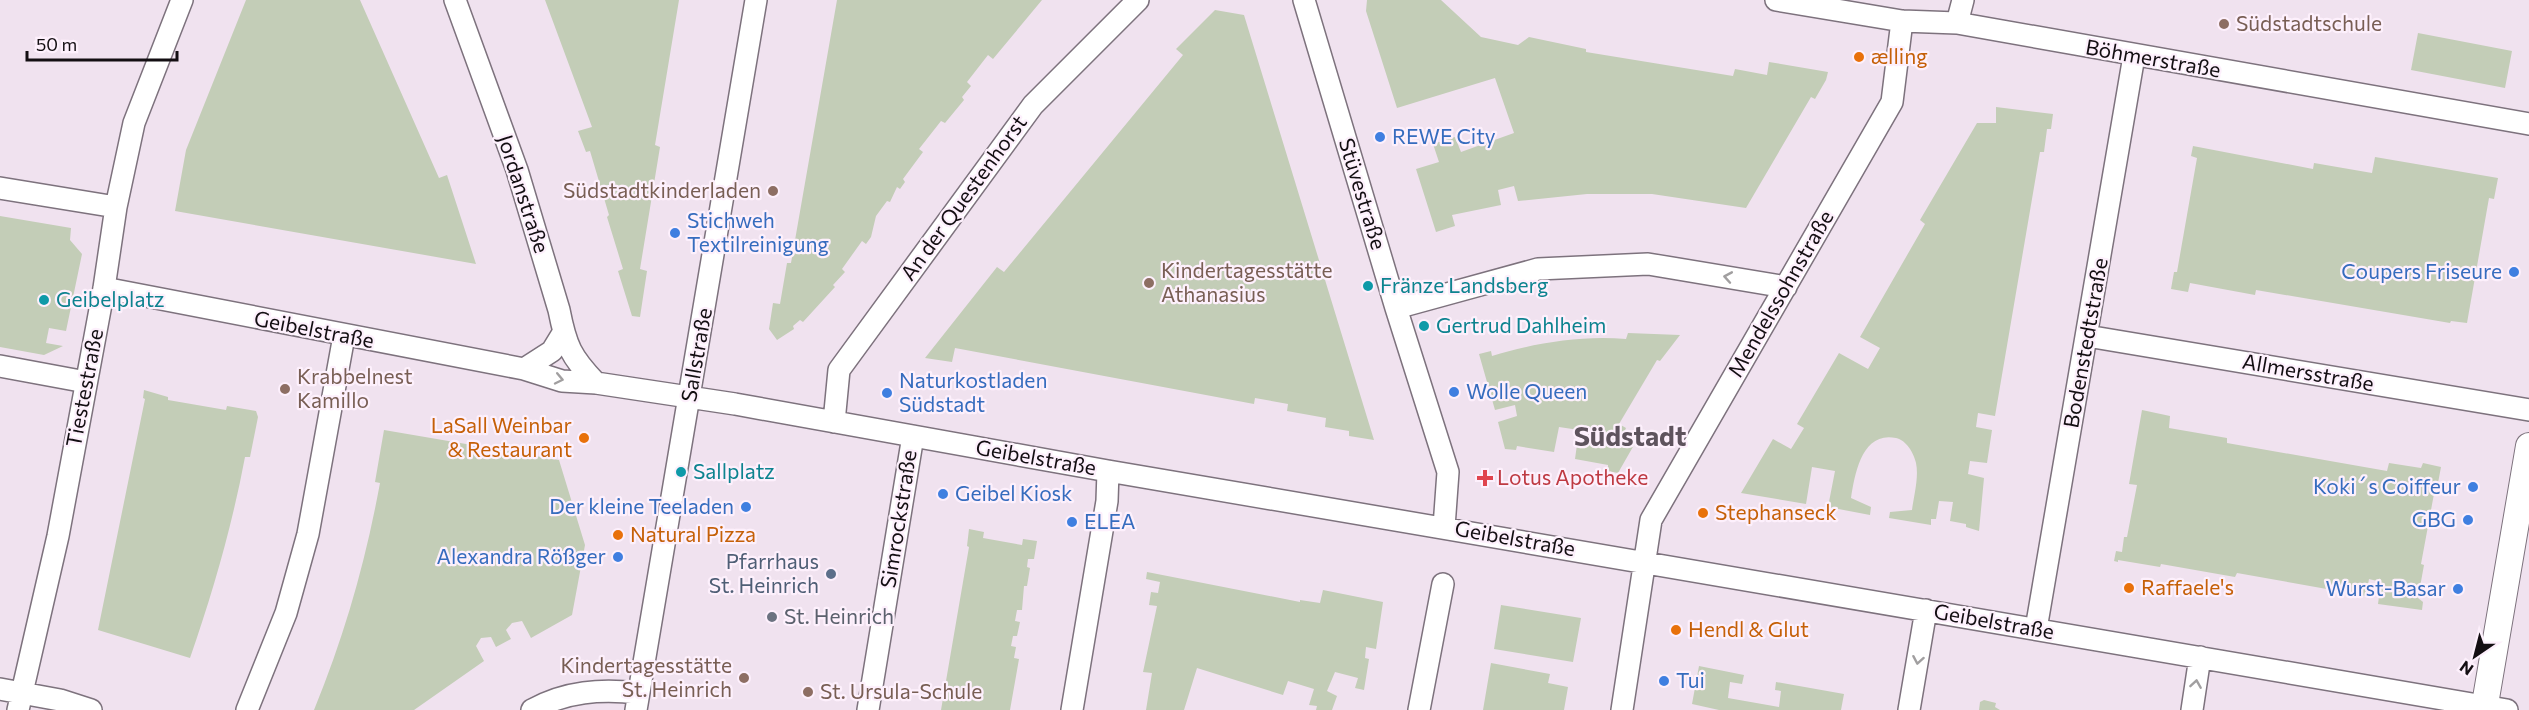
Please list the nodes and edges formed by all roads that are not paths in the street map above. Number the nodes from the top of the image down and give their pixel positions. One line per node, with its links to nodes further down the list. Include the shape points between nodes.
1 (182, 0): 13 (street, Tiestestraße, via 134,123)
2 (455, 0): 17 (street, Jordanstraße, via 517,170)
3 (756, 0): 24 (street, Sallstraße)
4 (1138, 0): 26 (street, An der Questenhorst, via 1033,105 839,370)
5 (1305, 0): 16 (street, Stüvestraße)
6 (1776, 0): 8 (street, Böhmerstraße)
7 (1963, 0): 9 (street)
8 (1902, 21): 9 (street, Böhmerstraße); 14 (street, Mendelssohnstraße, via 1892,102)
9 (1957, 23): 10 (street, Böhmerstraße)
10 (2134, 56): 11 (street, Böhmerstraße); 19 (street, Bodenstedtstraße)
11 (2529, 124)
12 (0, 188): 13 (street)
13 (116, 207): 15 (street, Tiestestraße)
14 (1786, 287): 16 (street, one-way to 16, via 1648,264 1538,269); 31 (street, Mendelssohnstraße, via 1651,520)
15 (104, 288): 18 (street, Geibelstraße); 22 (street, Tiestestraße)
16 (1396, 309): 30 (street, Stüvestraße, via 1448,472)
17 (563, 333): 21 (street, via 552,351); 23 (street, Jordanstraße, via 575,361)
18 (344, 336): 21 (street, Geibelstraße); 41 (street, via 308,534 286,613)
19 (2087, 336): 25 (street, Allmersstraße); 34 (street, Bodenstedtstraße)
20 (0, 366): 22 (street)
21 (524, 369): 23 (street, Geibelstraße, one-way to 23, via 562,381)
22 (86, 382): 38 (street, Tiestestraße, via 58,536)
23 (596, 382): 24 (street, Geibelstraße)
24 (691, 397): 26 (street, Geibelstraße); 37 (street, Sallstraße, via 684,419)
25 (2529, 410)
26 (834, 422): 27 (street, Geibelstraße)
27 (913, 435): 29 (street, Geibelstraße); 43 (street, Simrockstraße)
28 (2529, 446): 39 (main road)
29 (1108, 471): 30 (street, Geibelstraße); 44 (street, via 1107,501)
30 (1444, 527): 31 (street, Geibelstraße)
31 (1645, 562): 33 (street, Geibelstraße); 46 (street, Mendelssohnstraße)
32 (1443, 584): 45 (street)
33 (1926, 610): 34 (street, Geibelstraße); 47 (street, one-way to 47)
34 (2036, 629): 35 (street, Geibelstraße)
35 (2200, 657): 39 (street, Geibelstraße); 48 (street, one-way to 35)
36 (0, 689): 38 (street)
37 (637, 701): 42 (street, via 611,690 581,692)
38 (19, 702): 40 (street, via 60,700)
39 (2492, 709)
40 (91, 710)
41 (247, 710)
42 (532, 710)
43 (868, 710)
44 (1072, 710)
45 (1419, 710)
46 (1622, 710)
47 (1909, 710)
48 (2192, 710)

